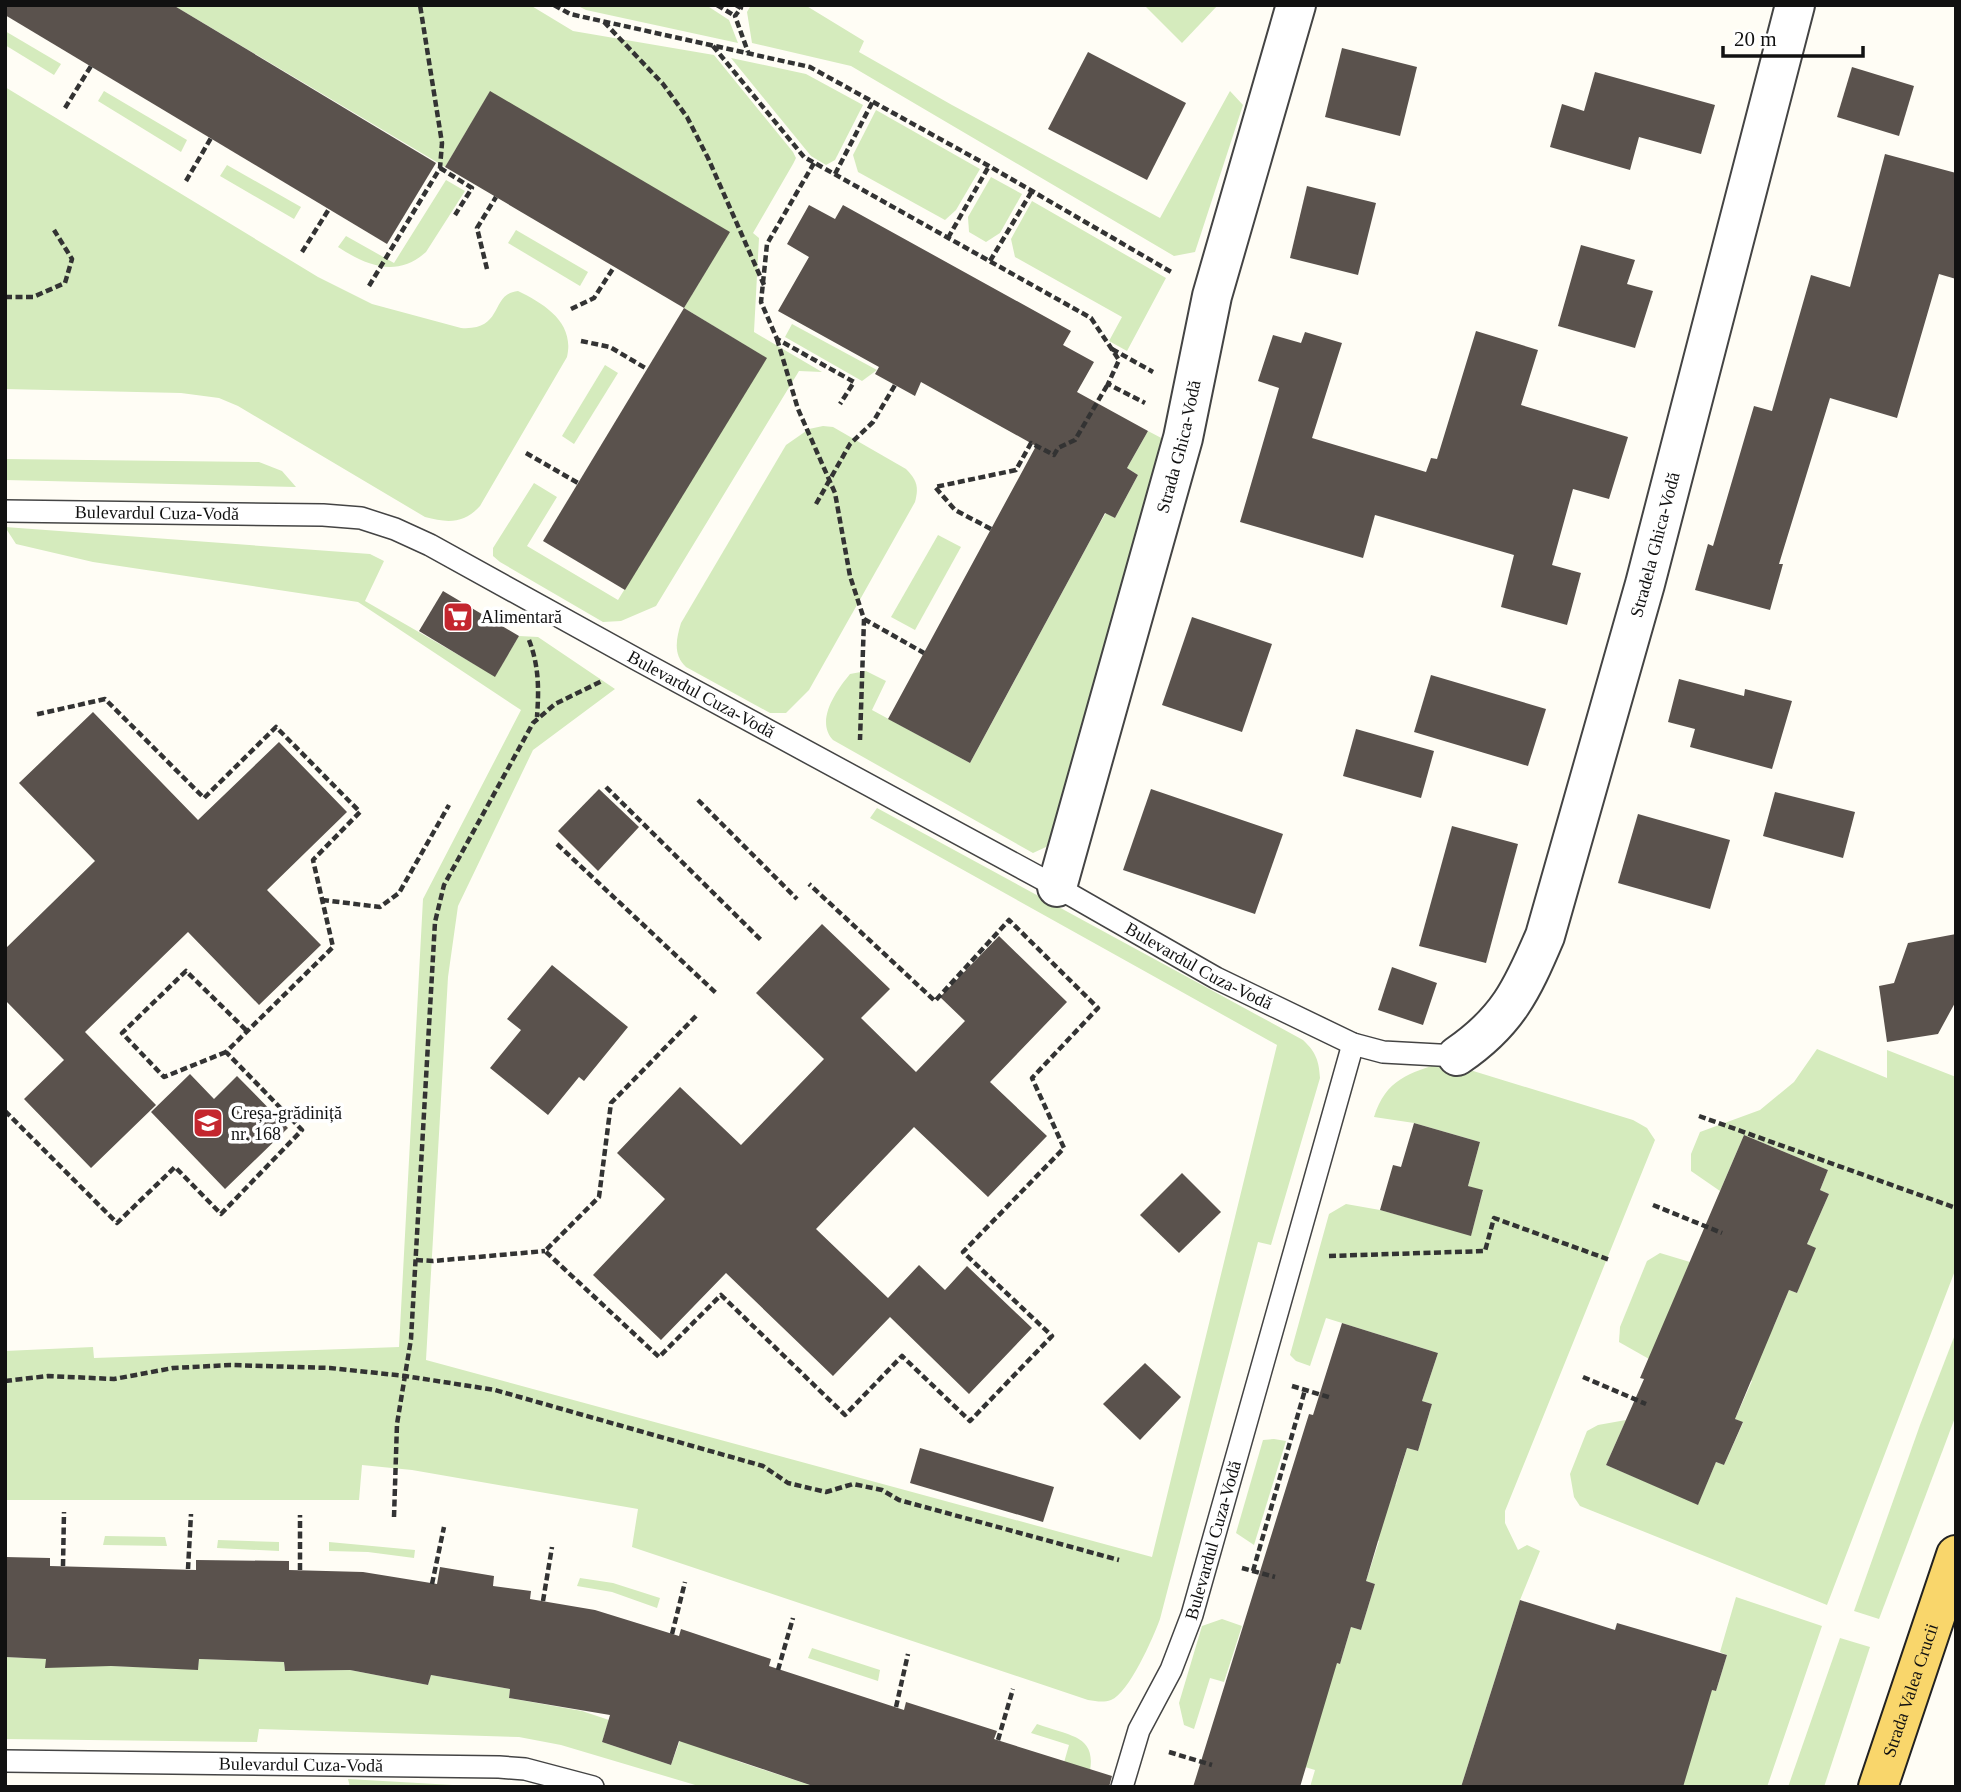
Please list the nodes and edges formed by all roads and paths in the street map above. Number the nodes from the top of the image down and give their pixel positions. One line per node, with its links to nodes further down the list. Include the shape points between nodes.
1 (420, 5): 17 (path, via 442,143)
2 (554, 5): 8 (path)
3 (717, 5): 7 (path)
4 (736, 5): 7 (path, via 741,8)
5 (1296, 5): 32 (street, Strada Ghica-Vodă)
6 (1795, 5): 69 (street, Stradela Ghica-Vodă, via 1644,584 1545,936 1501,1020)
7 (735, 16): 10 (path)
8 (604, 22): 9 (path); 30 (path, via 663,84 687,117)
9 (712, 45): 10 (path); 15 (path, via 804,157)
10 (748, 52): 12 (path, via 810,67)
11 (91, 66): 13 (path)
12 (873, 102): 16 (path); 18 (path)
13 (65, 108)
14 (211, 138): 19 (path)
15 (814, 163): 18 (path); 30 (path, via 767,244)
16 (989, 166): 20 (path); 25 (path)
17 (440, 168): 23 (path, via 472,188); 31 (path)
18 (835, 174): 25 (path)
19 (186, 181)
20 (1032, 191): 27 (path); 32 (path)
21 (496, 198): 29 (path, via 477,228)
22 (329, 209): 26 (path)
23 (455, 215)
24 (54, 230): 33 (path, via 72,259 65,282 33,297)
25 (947, 238): 27 (path)
26 (302, 252)
27 (990, 261): 39 (path, via 1091,318 1119,360)
28 (614, 267): 34 (path, via 594,298)
29 (486, 269)
30 (764, 285): 35 (path, via 761,302)
31 (369, 286)
32 (1212, 296): 41 (street, Strada Ghica-Vodă)
33 (5, 297)
34 (571, 309)
35 (777, 339): 40 (path, via 854,382); 43 (path, via 798,409)
36 (581, 341): 37 (path, via 610,347)
37 (647, 369)
38 (895, 384): 43 (path)
39 (1108, 384): 41 (path); 47 (path, via 1075,440 1058,447 1054,455 1031,443 1016,470 935,486 955,510)
40 (840, 404)
41 (1186, 424): 60 (street, Strada Ghica-Vodă)
42 (526, 453): 44 (path)
43 (829, 481): 45 (path); 48 (path, via 849,576)
44 (578, 483)
45 (816, 504)
46 (5, 511): 54 (lane, Bulevardul Cuza-Vodă, via 361,518 430,545)
47 (991, 529)
48 (864, 619): 50 (path); 54 (path)
49 (527, 635): 53 (path, via 539,679)
50 (924, 653)
51 (608, 678): 53 (path)
52 (34, 715): 61 (path, via 105,699 204,798 276,727 360,812 313,860)
53 (537, 718): 77 (path, via 443,885 438,907)
54 (858, 780): 60 (lane, Bulevardul Cuza-Vodă)
55 (607, 787): 63 (path)
56 (698, 800): 62 (path)
57 (449, 805): 61 (path, via 399,893 380,907)
58 (557, 844): 64 (path)
59 (809, 884): 75 (path, via 935,1001 1009,920 1098,1008 1032,1078 1064,1148 963,1252 1052,1336 970,1421 902,1356 845,1415 721,1295 659,1357)
60 (1057, 887): 67 (lane, Bulevardul Cuza-Vodă, via 1216,978)
61 (322, 900): 66 (path, via 333,947)
62 (797, 900)
63 (761, 940)
64 (716, 993)
65 (696, 1016): 75 (path, via 611,1103 599,1197)
66 (247, 1031): 68 (path); 68 (path, via 186,971 122,1033 164,1077)
67 (1353, 1044): 69 (lane, Bulevardul Cuza-Vodă, via 1383,1052); 106 (lane, Bulevardul Cuza-Vodă, via 1192,1615 1171,1670)
68 (226, 1052): 70 (path, via 303,1130 221,1214 175,1167 117,1223)
69 (1457, 1056)
70 (5, 1111)
71 (1699, 1116): 73 (path)
72 (1653, 1205): 74 (path)
73 (1956, 1208)
74 (1722, 1233)
75 (545, 1251): 77 (path)
76 (1323, 1256): 78 (path, via 1485,1251 1494,1218)
77 (416, 1260): 79 (path)
78 (1610, 1260)
79 (405, 1376): 81 (path, via 231,1365 173,1368 114,1379 48,1376); 87 (path, via 397,1424); 91 (path, via 495,1390 763,1466 788,1483 826,1492 853,1484 881,1490 899,1500)
80 (1583, 1377): 83 (path)
81 (5, 1381)
82 (1305, 1390): 95 (path)
83 (1646, 1404)
84 (64, 1512): 92 (path)
85 (191, 1514): 93 (path)
86 (300, 1515): 94 (path)
87 (394, 1517)
88 (444, 1527): 97 (path)
89 (552, 1547): 98 (path)
90 (1956, 1555): 111 (main road, Strada Valea Crucii)
91 (1119, 1560)
92 (63, 1566)
93 (188, 1569)
94 (299, 1570)
95 (1253, 1571)
96 (685, 1582): 100 (path)
97 (432, 1584)
98 (543, 1601)
99 (793, 1618): 102 (path)
100 (672, 1634)
101 (908, 1654): 104 (path)
102 (778, 1670)
103 (1013, 1689): 105 (path)
104 (896, 1707)
105 (998, 1740)
106 (1135, 1741): 108 (path); 110 (lane, Bulevardul Cuza-Vodă)
107 (5, 1761): 109 (lane, Bulevardul Cuza-Vodă, via 499,1767)
108 (1212, 1765)
109 (593, 1787)
110 (1122, 1787)
111 (1878, 1787)

